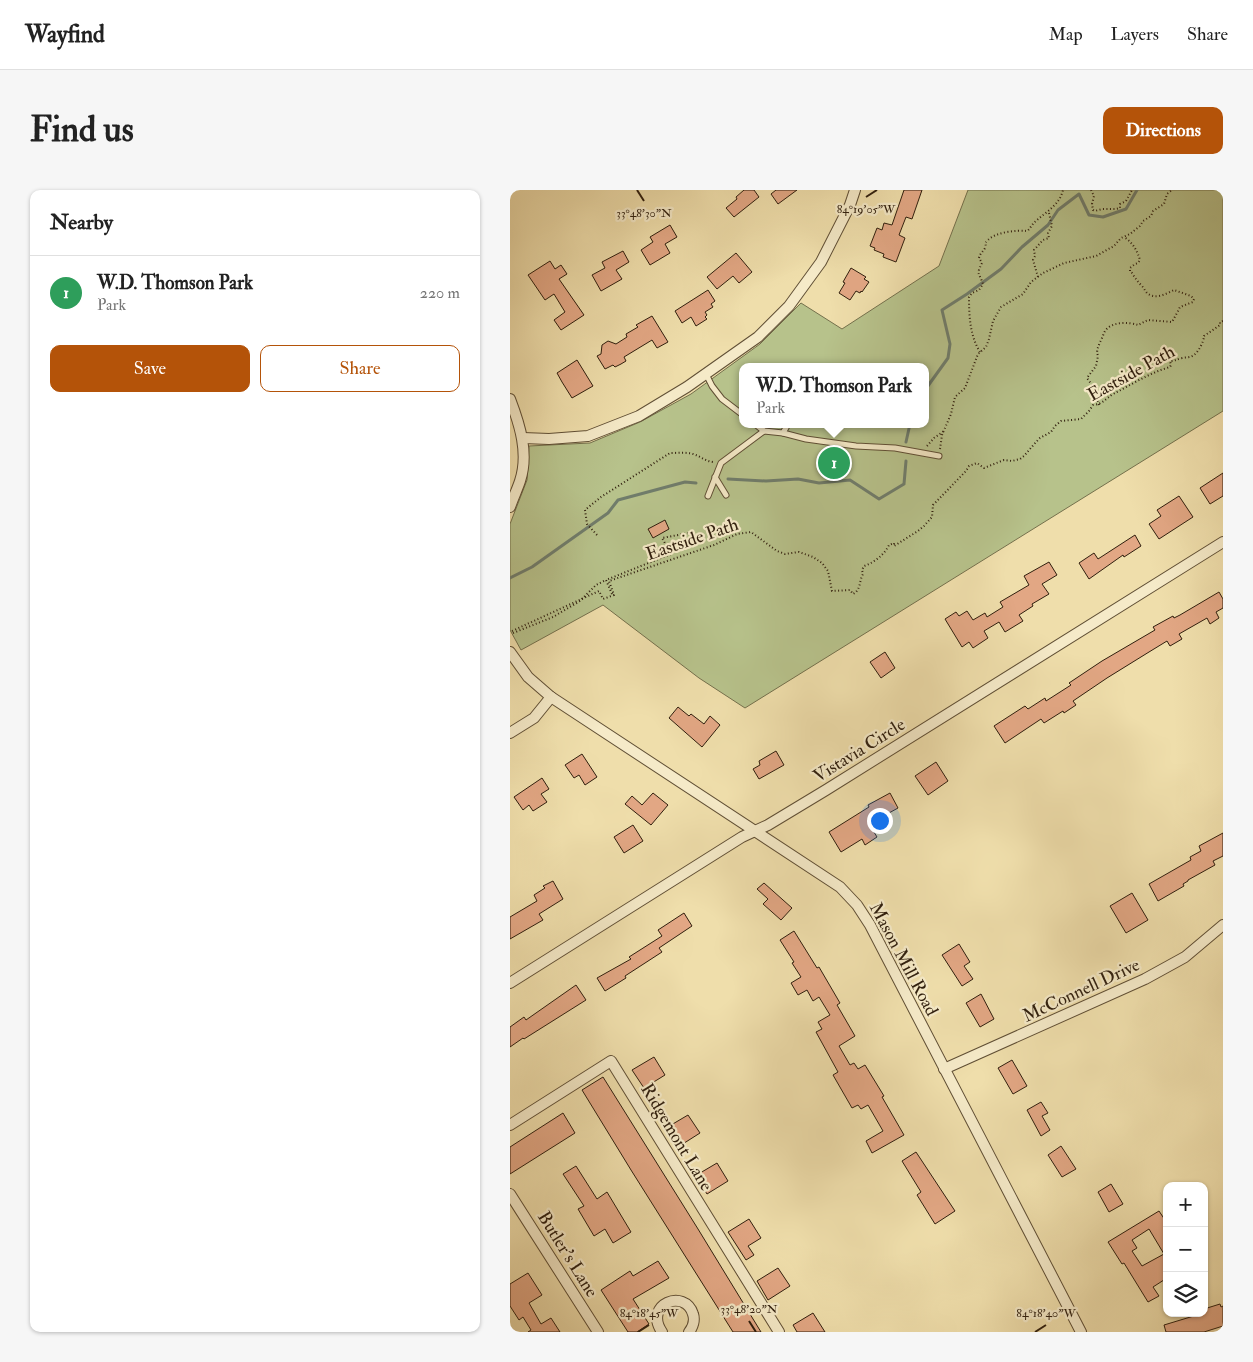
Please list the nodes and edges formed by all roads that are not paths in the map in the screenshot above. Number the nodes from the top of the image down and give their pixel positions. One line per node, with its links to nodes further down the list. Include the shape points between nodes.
1 (855, 190): 2 (street, via 821,262 789,306 758,337)
2 (706, 374): 4 (lane, via 722,399); 9 (street, via 639,416 588,436)
3 (510, 400): 9 (street)
4 (739, 412)
5 (760, 428): 7 (lane)
6 (786, 428): 8 (lane)
7 (764, 431): 8 (lane); 11 (lane, via 720,463)
8 (783, 433): 10 (lane, via 806,439)
9 (522, 438): 14 (street, via 524,460 521,479)
10 (939, 456)
11 (715, 477): 12 (lane); 13 (lane)
12 (726, 495)
13 (708, 496)
14 (510, 507)
15 (1223, 542): 19 (street, Vistavia Circle)
16 (510, 652): 17 (street, Mason Mill Road, via 528,677)
17 (551, 697): 18 (street, via 534,718); 19 (street, Mason Mill Road)
18 (510, 733)
19 (756, 831): 21 (street, Vistavia Circle); 22 (street, Mason Mill Road, via 840,887 857,905)
20 (1223, 925): 22 (street, McConnell Drive, via 1185,957 1146,979)
21 (510, 983)
22 (944, 1069): 29 (street, Mason Mill Road)
23 (510, 1124): 28 (street, Ridgemont Lane, via 612,1061)
24 (510, 1194): 25 (street, Butler's Lane)
25 (598, 1332)
26 (662, 1332): 27 (street, via 658,1326 658,1311 674,1300 687,1304 692,1311 694,1322)
27 (689, 1332)
28 (779, 1332)
29 (1081, 1332)

